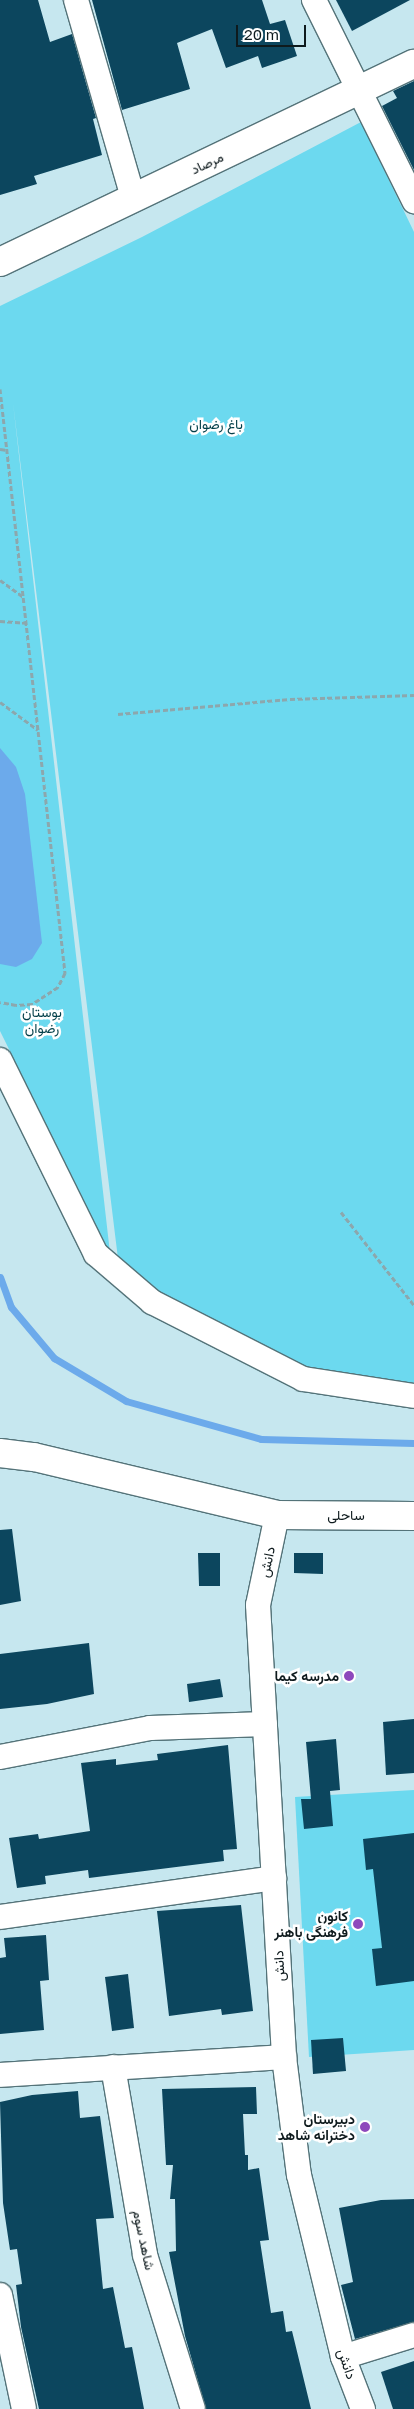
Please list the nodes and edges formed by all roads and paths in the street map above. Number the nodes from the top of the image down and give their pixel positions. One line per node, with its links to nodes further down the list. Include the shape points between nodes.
1 (76, 0): 5 (street)
2 (314, 0): 4 (street)
3 (414, 64): 4 (street, مرصاد)
4 (360, 90): 5 (street, مرصاد); 6 (street)
5 (133, 198): 7 (street, مرصاد)
6 (414, 200)
7 (0, 262)
8 (0, 389): 10 (path)
9 (0, 449): 10 (path)
10 (7, 450): 12 (path)
11 (0, 580): 12 (path)
12 (23, 597): 14 (path)
13 (0, 620): 14 (path)
14 (26, 623): 18 (path)
15 (414, 695): 17 (path, via 290,699)
16 (0, 702): 18 (path)
17 (118, 714)
18 (38, 730): 19 (path, via 65,973 52,992 32,1004 16,1006)
19 (0, 1002)
20 (0, 1060): 23 (street, via 96,1254 152,1302 303,1379)
21 (341, 1212): 22 (path)
22 (414, 1305)
23 (414, 1396)
24 (0, 1454): 25 (street, ساحلی, via 34,1457)
25 (277, 1515): 26 (street, ساحلی); 27 (street, دانش, via 258,1604)
26 (414, 1516)
27 (265, 1724): 28 (street, via 150,1728); 29 (street, دانش)
28 (0, 1757)
29 (274, 1878): 30 (street); 31 (street, دانش)
30 (0, 1917)
31 (284, 2057): 32 (street); 36 (street, دانش, via 299,2175)
32 (113, 2068): 33 (street); 38 (street, شاهد سوم, via 145,2255)
33 (0, 2075)
34 (0, 2295): 37 (street)
35 (414, 2335): 36 (street)
36 (343, 2357): 39 (street, دانش)
37 (24, 2409)
38 (193, 2409)
39 (363, 2409)

